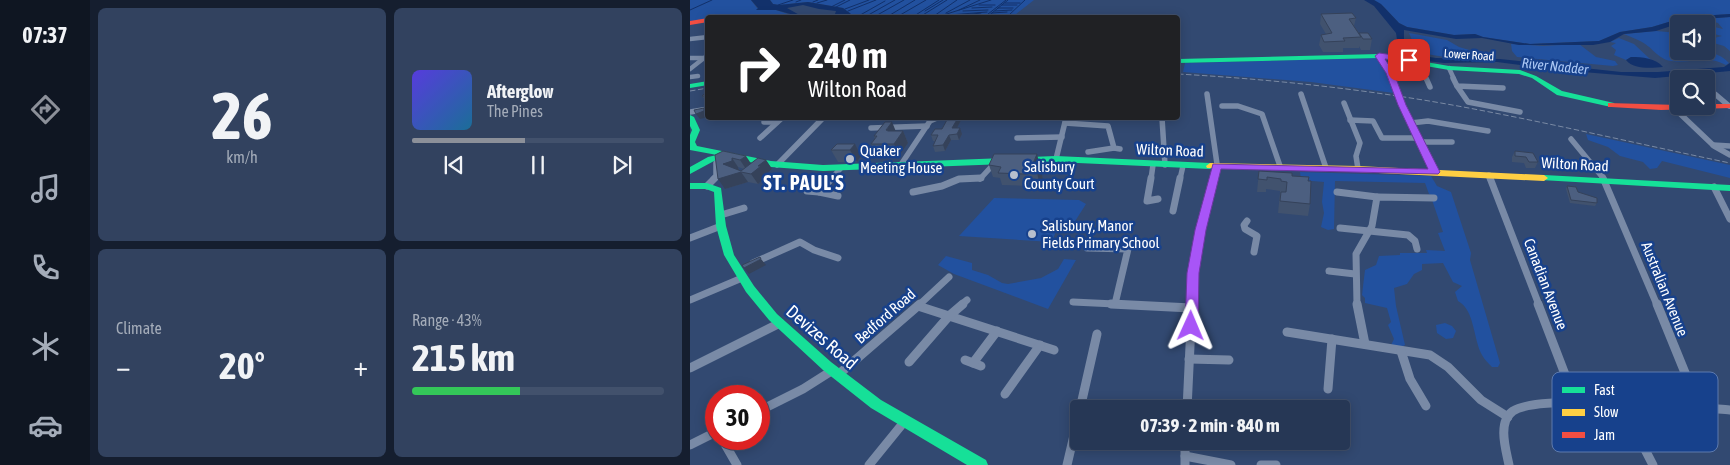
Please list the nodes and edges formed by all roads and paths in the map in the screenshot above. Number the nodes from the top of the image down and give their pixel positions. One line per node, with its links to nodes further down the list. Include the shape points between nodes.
1 (705, 20): 2 (main road)
2 (690, 23)
3 (705, 37): 4 (street)
4 (690, 39)
5 (1379, 56): 7 (main road, Lower Road); 10 (main road, Lower Road); 12 (street)
6 (690, 58): 8 (street, via 704,58)
7 (1180, 61)
8 (697, 64): 9 (street); 11 (street)
9 (705, 64)
10 (1449, 68): 17 (street); 27 (main road, Lower Road, via 1513,71 1534,77 1560,93 1584,100 1610,105)
11 (690, 69)
12 (1390, 73): 18 (street, via 1424,74); 40 (street)
13 (690, 76): 14 (street)
14 (698, 76)
15 (705, 84): 16 (main road)
16 (690, 86)
17 (1457, 86): 19 (street); 30 (street, via 1468,102)
18 (1430, 87)
19 (1503, 88)
20 (1207, 94): 65 (street)
21 (1300, 94): 68 (street)
22 (1715, 94): 26 (street)
23 (1344, 103): 38 (street)
24 (1222, 106): 66 (street, via 1238,106 1262,114)
25 (1715, 106): 26 (main road, Lower Road)
26 (1730, 106)
27 (1670, 108)
28 (705, 110): 29 (street)
29 (690, 112)
30 (1520, 112)
31 (1681, 115): 51 (street)
32 (690, 117): 50 (main road, via 696,130)
33 (779, 120): 39 (street); 45 (street)
34 (820, 120): 60 (street)
35 (933, 120): 41 (street)
36 (1066, 120): 44 (street); 53 (street, via 1108,126 1117,149)
37 (1162, 120): 62 (street)
38 (1350, 120): 48 (street, via 1373,120 1382,138); 69 (street, via 1360,143 1356,156)
39 (764, 122)
40 (1411, 123): 43 (street, via 1428,121); 48 (street)
41 (927, 126): 42 (street); 63 (street)
42 (871, 128)
43 (1488, 131)
44 (1062, 137): 46 (street); 56 (street)
45 (760, 138)
46 (1017, 138)
47 (1571, 138): 73 (street, Australian Avenue)
48 (1418, 140): 49 (street); 71 (street)
49 (1452, 142)
50 (694, 144): 54 (main road, Wilton Road); 58 (main road, via 708,154)
51 (1713, 145): 52 (street); 55 (street)
52 (1730, 146)
53 (1088, 152)
54 (731, 155): 58 (main road, Wilton Road, via 718,156); 60 (main road, Wilton Road)
55 (1730, 156)
56 (1056, 159): 57 (main road, Wilton Road); 61 (main road, Wilton Road)
57 (994, 160): 63 (main road, Wilton Road); 80 (street, via 980,179 959,178 942,186)
58 (703, 163): 70 (main road, Wilton Road)
59 (716, 163): 75 (street, via 716,176)
60 (777, 165): 67 (main road, Wilton Road)
61 (1153, 165): 62 (main road, Wilton Road); 85 (street, via 1147,201)
62 (1165, 165): 64 (main road, Wilton Road)
63 (900, 166): 67 (main road, Wilton Road)
64 (1183, 166): 65 (main road, Wilton Road); 87 (street)
65 (1217, 166): 66 (main road, Wilton Road); 107 (street, via 1200,230)
66 (1280, 166): 68 (main road, Wilton Road)
67 (841, 168): 79 (street)
68 (1326, 168): 69 (main road, Wilton Road)
69 (1358, 169): 71 (main road, Wilton Road)
70 (690, 171)
71 (1435, 172): 72 (main road, Wilton Road)
72 (1490, 175): 73 (main road, Wilton Road); 124 (street, Canadian Avenue)
73 (1606, 181): 76 (main road, Wilton Road); 125 (street, Australian Avenue)
74 (690, 186): 75 (main road)
75 (706, 186): 89 (main road, Devizes Road, via 718,190)
76 (1714, 187): 77 (main road, Wilton Road); 88 (street)
77 (1730, 188)
78 (807, 191): 79 (street)
79 (819, 192): 82 (street)
80 (913, 192)
81 (1337, 192): 83 (street)
82 (838, 196)
83 (1377, 197): 84 (street); 92 (street)
84 (1434, 198)
85 (1158, 199)
86 (744, 208): 89 (street)
87 (1173, 211)
88 (1730, 219)
89 (721, 221): 93 (street); 99 (main road, Devizes Road, via 726,250)
90 (1247, 221): 96 (street, via 1245,230 1257,236)
91 (1340, 228): 92 (street)
92 (1369, 231): 95 (street, via 1408,235 1415,242); 100 (street, via 1356,254)
93 (690, 238)
94 (1087, 248): 105 (street, via 1128,249)
95 (1416, 249)
96 (1254, 252)
97 (838, 258): 99 (street, via 800,242)
98 (1329, 272): 100 (street)
99 (740, 274): 102 (street); 109 (main road, Devizes Road)
100 (1355, 274): 114 (street, via 1357,312)
101 (949, 277): 106 (street, Bedford Road)
102 (690, 300)
103 (967, 300): 108 (street)
104 (1073, 302): 105 (street)
105 (1115, 304): 107 (street)
106 (918, 306): 108 (street); 123 (street, Bedford Road)
107 (1191, 308): 118 (street)
108 (949, 316): 110 (street); 120 (street)
109 (780, 324): 122 (street); 123 (main road, Devizes Road)
110 (997, 331): 115 (street); 121 (street)
111 (1288, 332): 113 (street)
112 (1097, 334): 128 (street)
113 (1332, 339): 114 (street); 126 (street)
114 (1365, 344): 117 (street)
115 (1040, 345): 116 (street); 127 (street)
116 (1054, 350)
117 (1401, 351): 132 (street, via 1410,379); 133 (street, via 1420,352 1439,360 1481,400)
118 (1189, 359): 119 (street); 129 (street)
119 (1229, 360)
120 (909, 362)
121 (973, 363)
122 (690, 368)
123 (836, 372): 131 (street, Bedford Road); 134 (main road, Devizes Road)
124 (1564, 372)
125 (1685, 372)
126 (1328, 389)
127 (1005, 394)
128 (1082, 400)
129 (1187, 400)
130 (1552, 404): 133 (street, via 1524,405)
131 (770, 406)
132 (1426, 406)
133 (1508, 417): 148 (street, via 1504,440)
134 (904, 422): 142 (street); 143 (main road, Devizes Road)
135 (705, 438): 136 (street)
136 (690, 445)
137 (728, 450): 141 (street)
138 (1071, 450): 144 (street)
139 (1646, 452): 149 (street)
140 (1185, 460): 145 (street)
141 (737, 465)
142 (869, 465)
143 (981, 465)
144 (1067, 465)
145 (1231, 465)
146 (1261, 465): 147 (street)
147 (1276, 465)
148 (1509, 465)
149 (1653, 465)

